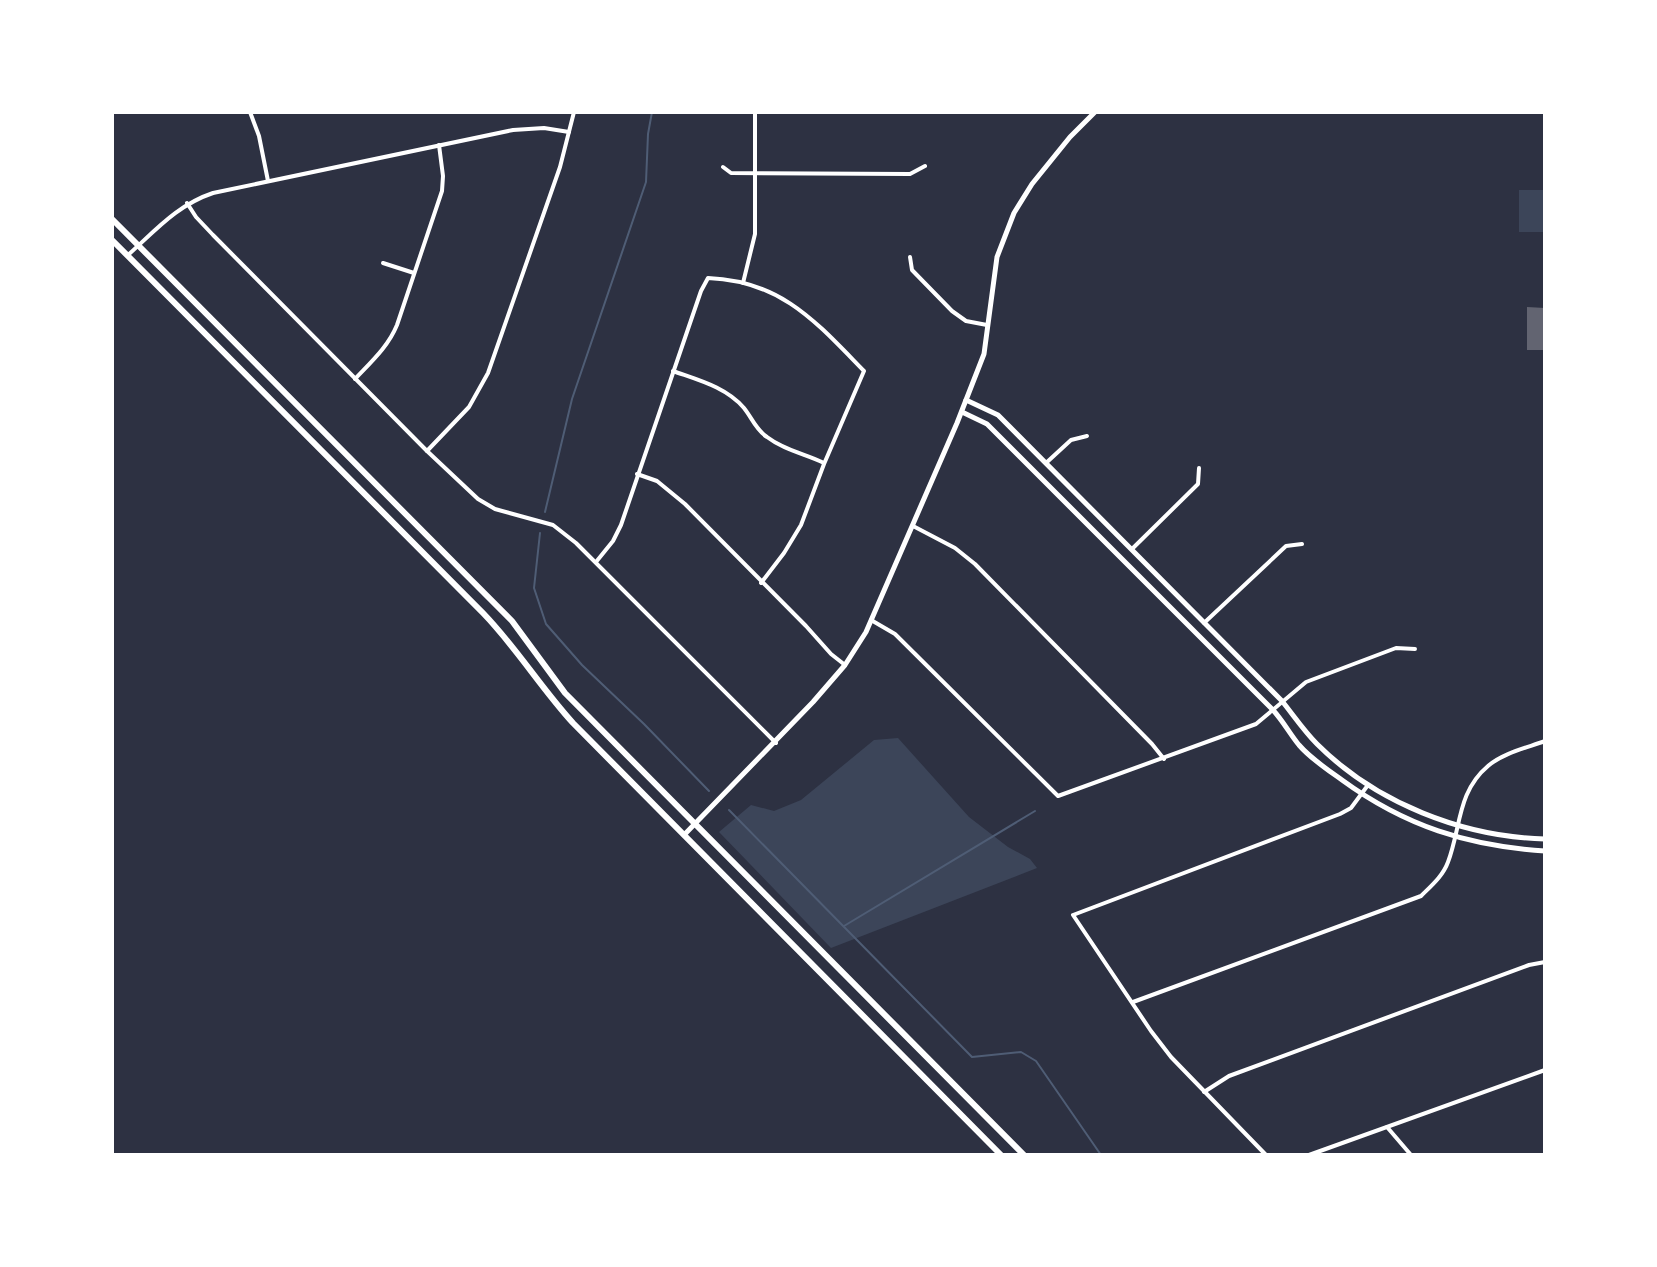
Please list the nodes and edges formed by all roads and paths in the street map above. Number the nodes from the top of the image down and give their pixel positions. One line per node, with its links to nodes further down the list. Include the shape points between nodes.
1 (250, 112): 10 (street)
2 (574, 112): 5 (street)
3 (755, 112): 9 (street)
4 (1095, 112): 20 (street, via 1032,184 1014,213 997,257)
5 (569, 132): 6 (street, via 526,129); 26 (street, via 488,373 469,407)
6 (439, 145): 10 (street); 18 (street, via 442,191)
7 (925, 166): 9 (street, via 910,174)
8 (723, 167): 9 (street, via 731,173)
9 (754, 174): 19 (street, via 755,234)
10 (268, 181): 11 (street)
11 (187, 203): 14 (street); 22 (street)
12 (112, 219): 14 (main road)
13 (112, 240): 15 (main road)
14 (139, 245): 15 (street); 47 (main road, via 512,621 565,693)
15 (128, 255): 49 (main road, via 483,613 556,705)
16 (910, 257): 20 (street, via 912,270 952,311 966,321)
17 (383, 263): 18 (street)
18 (414, 273): 22 (street, via 392,338)
19 (743, 283): 21 (street, via 708,278); 28 (street, via 776,294 809,315 864,371)
20 (989, 325): 23 (street)
21 (673, 371): 28 (street, via 724,390 766,437); 30 (street)
22 (355, 379): 26 (street)
23 (966, 400): 24 (street); 27 (street, via 998,415)
24 (962, 412): 31 (street); 41 (street, via 987,424)
25 (1087, 436): 27 (street, via 1071,440)
26 (427, 451): 34 (street, via 478,499 553,525)
27 (1046, 463): 33 (street)
28 (824, 464): 35 (street, via 801,525)
29 (1199, 468): 33 (street, via 1198,484)
30 (637, 474): 34 (street, via 621,525); 35 (street, via 657,481 685,504)
31 (913, 526): 36 (street); 44 (street, via 975,564)
32 (1302, 544): 37 (street, via 1286,546)
33 (1132, 549): 37 (street)
34 (596, 562): 43 (street)
35 (761, 583): 39 (street)
36 (871, 620): 39 (street); 44 (street, via 895,634 1058,796)
37 (1204, 623): 40 (street)
38 (1415, 649): 40 (street, via 1396,648 1306,682)
39 (845, 665): 43 (street)
40 (1282, 701): 41 (street); 45 (street, via 1320,747)
41 (1273, 710): 44 (street, via 1256,724); 46 (street, via 1300,746)
42 (1545, 741): 48 (street, via 1489,764 1465,795)
43 (776, 743): 47 (street)
44 (1164, 759)
45 (1368, 785): 46 (street); 48 (street)
46 (1362, 794): 50 (street, via 1406,819); 54 (street, via 1351,808 1316,825 1073,915)
47 (695, 825): 49 (street); 59 (main road)
48 (1457, 825): 50 (street); 51 (street)
49 (684, 835): 58 (main road)
50 (1454, 836): 52 (street); 54 (street, via 1448,864 1421,896)
51 (1545, 839)
52 (1545, 851)
53 (1545, 962): 56 (street, via 1229,1076)
54 (1133, 1002): 56 (street)
55 (1545, 1070): 57 (street)
56 (1203, 1092): 60 (street)
57 (1387, 1127): 61 (street); 62 (street)
58 (1001, 1155)
59 (1024, 1155)
60 (1266, 1155)
61 (1309, 1155)
62 (1411, 1155)

